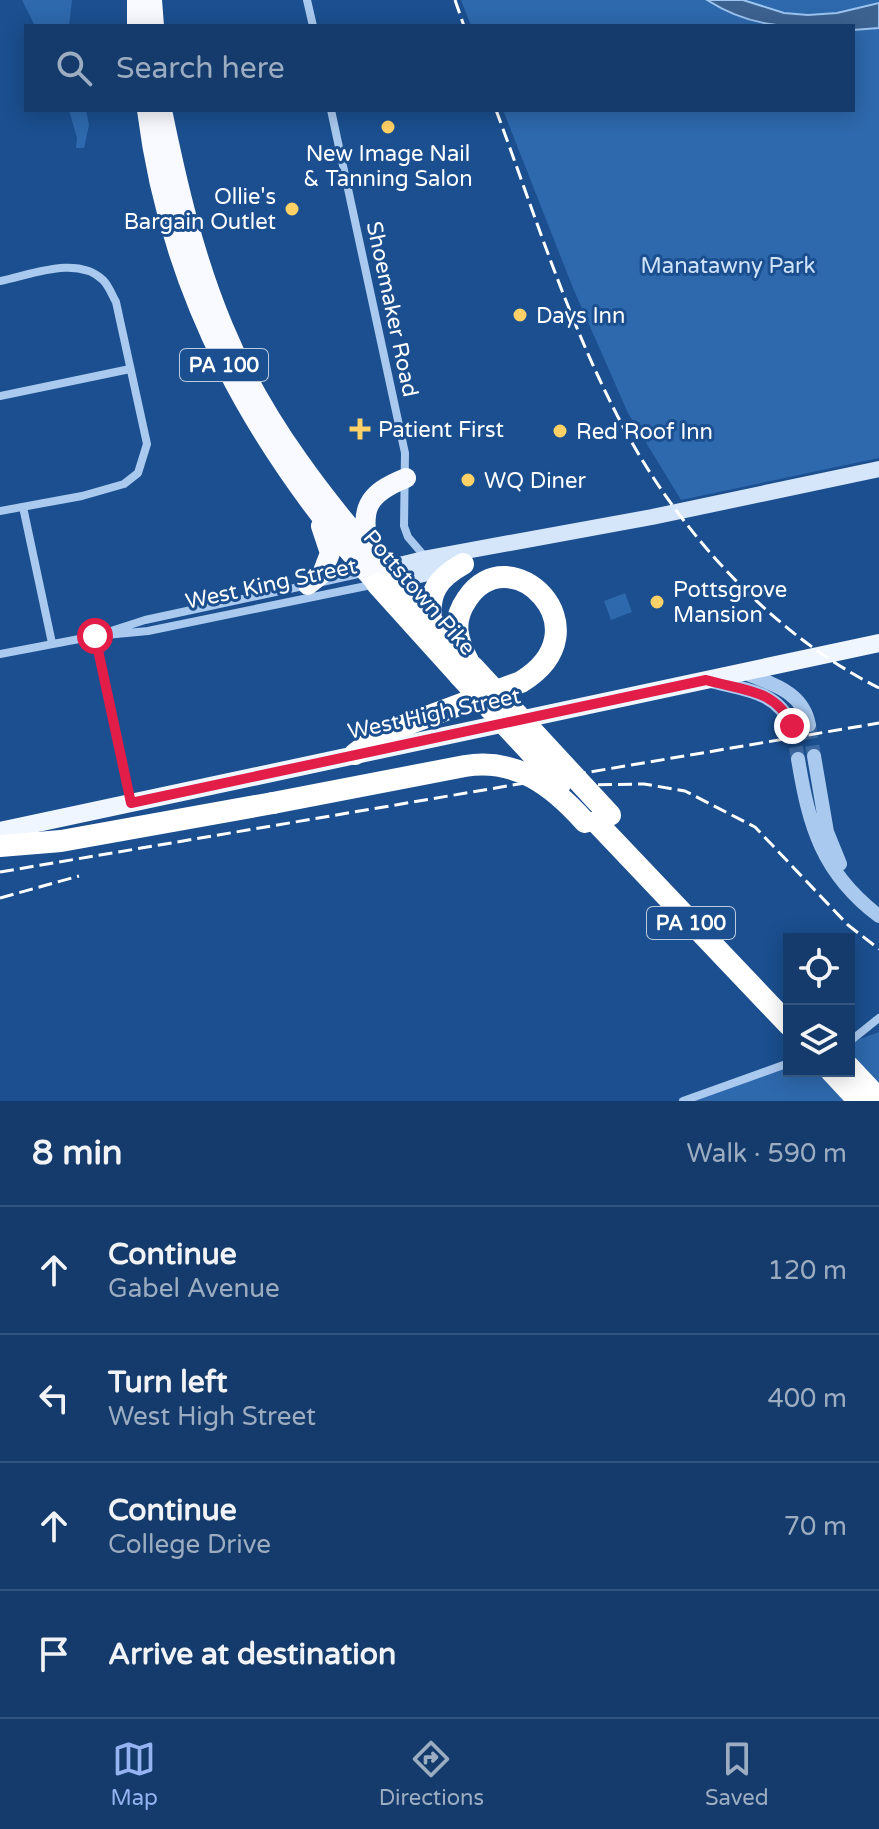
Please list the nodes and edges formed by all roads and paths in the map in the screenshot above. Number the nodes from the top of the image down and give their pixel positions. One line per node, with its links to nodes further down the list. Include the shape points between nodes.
1 (137, 0): 4 (highway)
2 (152, 0): 5 (highway)
3 (307, 0): 6 (street)
4 (137, 24)
5 (154, 24)
6 (313, 24)
7 (147, 112): 16 (highway, Pottstown Pike / PA 100, via 179,259 208,330 249,410)
8 (162, 112): 19 (highway, Pottstown Pike / PA 100, via 194,246 247,378 328,502)
9 (331, 112): 14 (street, Shoemaker Road, via 405,453)
10 (0, 281): 11 (street, via 85,268 105,282 116,302)
11 (130, 369): 12 (street); 15 (street, via 147,444 138,473 124,484)
12 (0, 396)
13 (879, 469): 18 (main road, West King Street)
14 (406, 478): 19 (highway, via 381,489 368,505 364,521); 20 (street, Shoemaker Road, via 404,526)
15 (23, 507): 17 (street); 26 (street)
16 (313, 508): 22 (highway, Pottstown Pike / PA 100); 23 (highway, via 330,553 322,574)
17 (0, 511)
18 (640, 519): 20 (main road, West King Street); 21 (main road, West King Street)
19 (369, 550): 22 (highway, Pottstown Pike / PA 100)
20 (426, 559): 22 (main road, West King Street)
21 (463, 564): 22 (main road, West King Street); 24 (highway, via 435,587)
22 (381, 576): 23 (street, West King Street); 24 (highway, Pottstown Pike / PA 100); 25 (street, West King Street, via 148,631); 29 (highway, Pottstown Pike / PA 100)
23 (308, 585): 25 (street, West King Street)
24 (431, 621): 29 (highway, Pottstown Pike / PA 100)
25 (95, 636): 26 (street, West King Street); 37 (street)
26 (52, 643): 28 (street, West King Street)
27 (879, 643): 30 (main road, West High Street)
28 (0, 654)
29 (467, 669): 34 (highway, via 456,628 471,593 486,581 502,578 537,589 549,604 556,631 541,668 521,682 381,734); 38 (highway, Pottstown Pike / PA 100, bridge)
30 (743, 672): 31 (main road, West High Street); 32 (street, via 795,696)
31 (706, 680): 33 (street, via 769,697); 34 (main road, West High Street)
32 (809, 725)
33 (792, 726)
34 (355, 754): 37 (main road, West High Street)
35 (814, 756): 41 (street, via 830,844)
36 (798, 759): 41 (street, via 816,837 831,866)
37 (131, 803): 39 (main road, West High Street)
38 (597, 819): 40 (highway, bridge, via 541,781 490,764 61,841); 43 (highway, Pottstown Pike / PA 100); 44 (highway, Pottstown Pike / PA 100)
39 (0, 831)
40 (0, 846)
41 (855, 893): 42 (street)
42 (879, 916)
43 (783, 1013)
44 (783, 1013)
45 (879, 1018): 46 (street)
46 (855, 1037)
47 (783, 1065): 51 (street)
48 (843, 1077): 52 (highway)
49 (848, 1077): 50 (highway)
50 (879, 1099)
51 (683, 1101)
52 (859, 1101)

